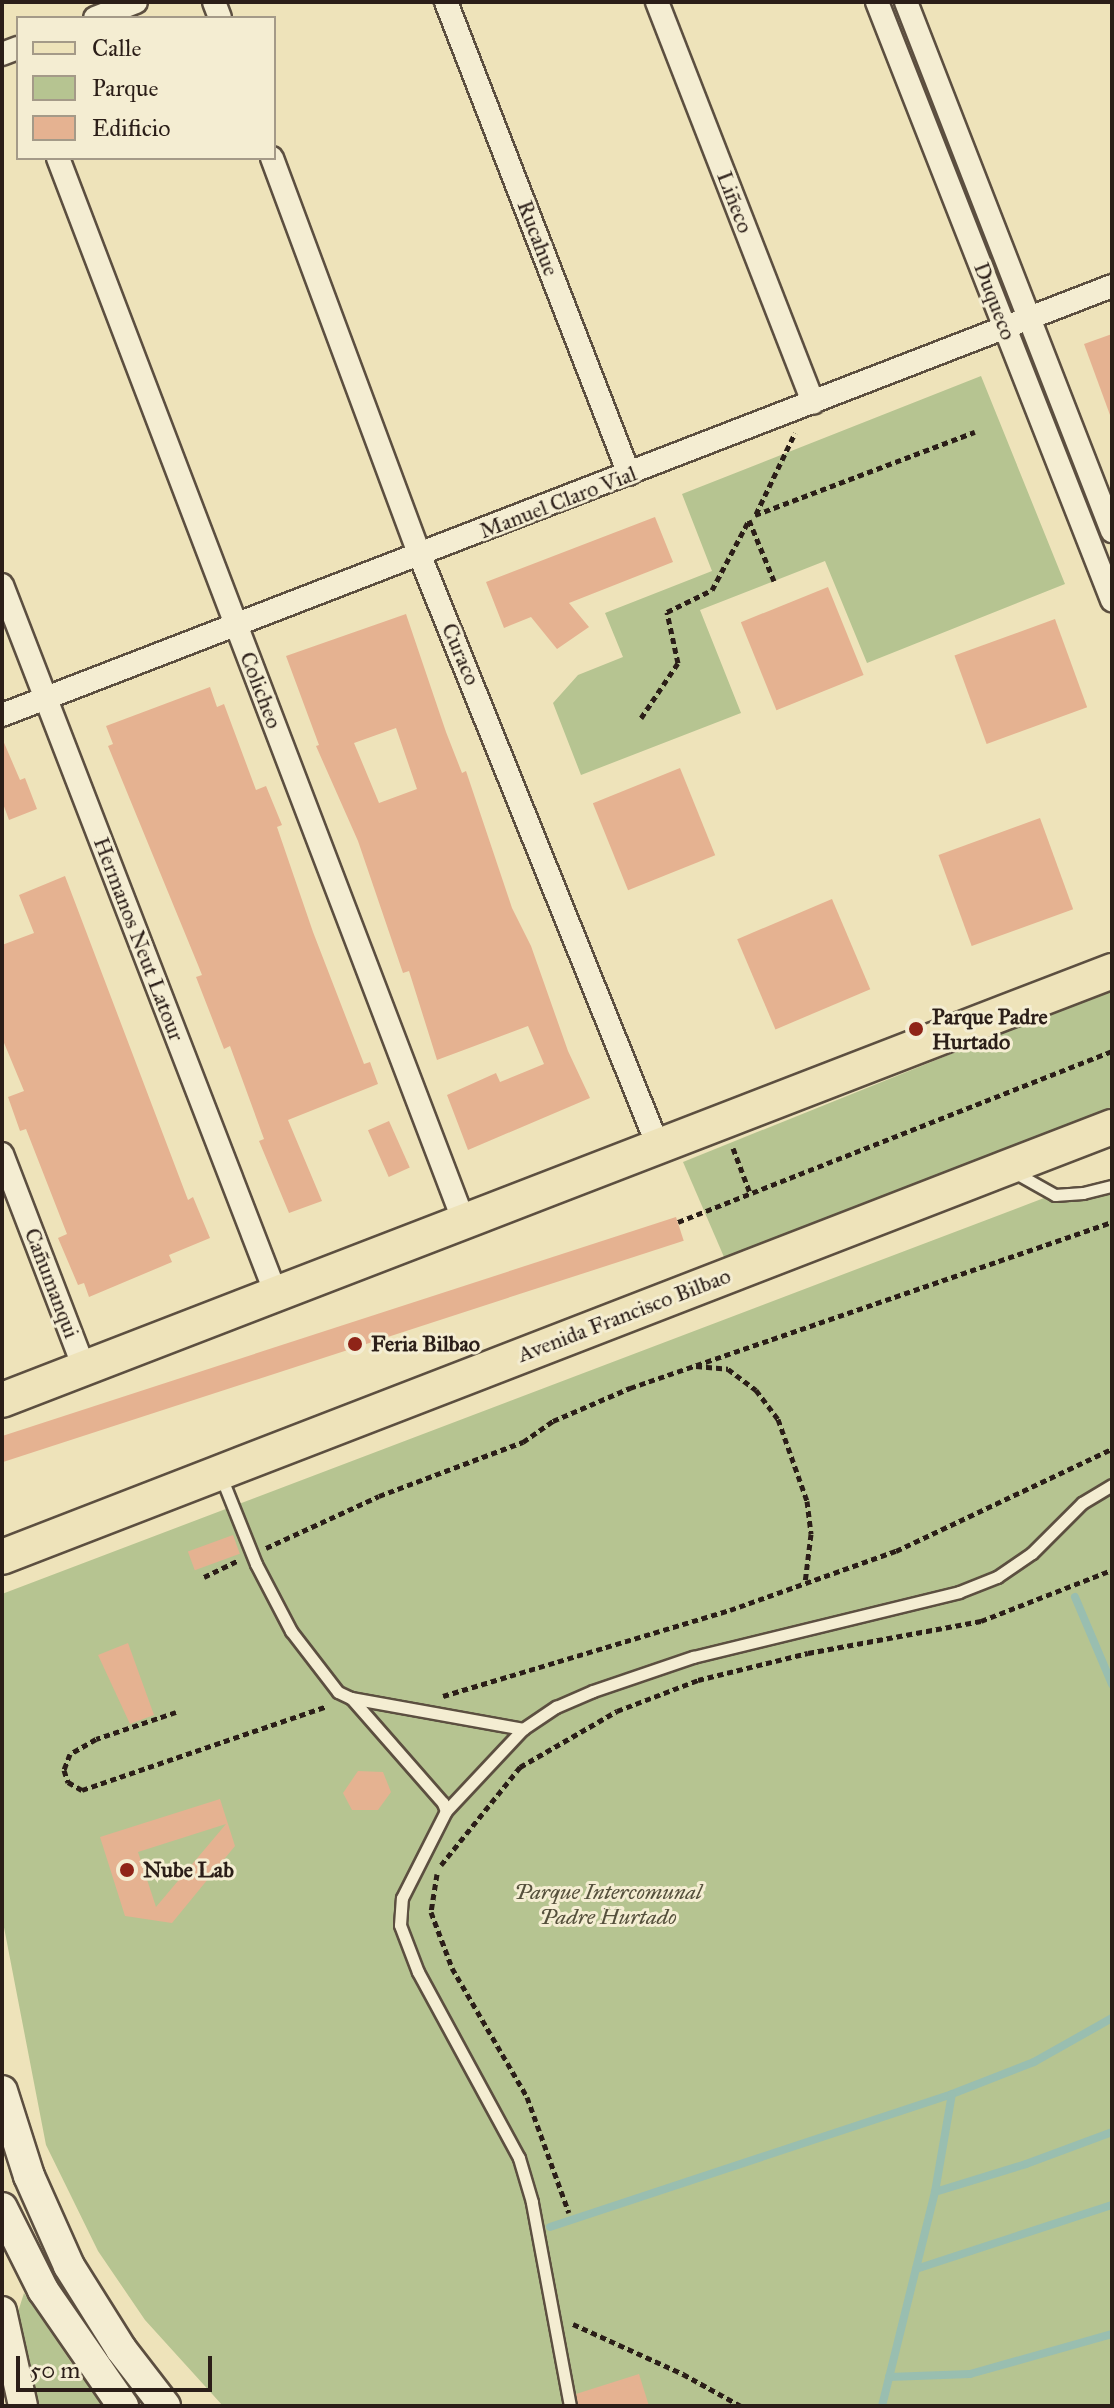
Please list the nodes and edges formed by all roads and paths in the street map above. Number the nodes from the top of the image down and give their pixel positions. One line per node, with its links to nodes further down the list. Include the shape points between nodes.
1 (136, 2): 6 (street)
2 (446, 2): 14 (street, Rucahue)
3 (657, 2): 12 (street, Liñeco)
4 (877, 2): 11 (street, Duqueco)
5 (906, 2): 10 (street, Duqueco)
6 (100, 16)
7 (59, 160): 20 (street, Colicheo)
8 (273, 160): 16 (street, Curaco)
9 (1112, 286): 10 (street, Manuel Claro Vial)
10 (1029, 319): 11 (street, Manuel Claro Vial); 15 (street, Duqueco)
11 (1005, 328): 12 (street, Manuel Claro Vial); 19 (street, Duqueco)
12 (813, 403): 13 (path, via 755,515); 14 (street, Manuel Claro Vial)
13 (975, 432)
14 (629, 474): 16 (street, Manuel Claro Vial)
15 (1112, 531)
16 (420, 556): 20 (street, Manuel Claro Vial); 28 (street, Curaco)
17 (774, 581): 23 (path, via 749,520 712,590 667,612 678,663)
18 (2, 585): 21 (street, Hermanos Neut Latour)
19 (1112, 600)
20 (236, 626): 21 (street, Manuel Claro Vial); 33 (street, Colicheo)
21 (46, 698): 22 (street, Manuel Claro Vial); 36 (street, Hermanos Neut Latour)
22 (2, 715)
23 (641, 718)
24 (1112, 971): 26 (main road)
25 (1112, 1051): 32 (path)
26 (723, 1121): 28 (main road); 32 (path)
27 (1112, 1127): 30 (main road, Avenida Francisco Bilbao)
28 (658, 1146): 33 (main road)
29 (2, 1154): 38 (street, Cañumanqui)
30 (1006, 1168): 31 (lane, via 1055,1195); 41 (main road, Avenida Francisco Bilbao)
31 (1112, 1186)
32 (750, 1193): 34 (path)
33 (464, 1222): 36 (main road)
34 (678, 1222)
35 (1112, 1222): 37 (path)
36 (276, 1294): 38 (main road)
37 (691, 1365): 43 (path, via 553,1421 523,1442 379,1496); 47 (path, via 728,1369 756,1390 778,1419 807,1501 811,1534)
38 (84, 1368): 39 (main road)
39 (2, 1400)
40 (1112, 1449): 47 (path, via 896,1551)
41 (219, 1472): 43 (lane); 44 (main road, Avenida Francisco Bilbao)
42 (1112, 1485): 51 (lane, via 1082,1503 1032,1553 997,1577 959,1592 693,1657 593,1691)
43 (252, 1554): 46 (path); 48 (lane, via 291,1631 338,1692)
44 (2, 1557)
45 (1112, 1570): 55 (path, via 981,1621 698,1680 617,1711 520,1767 437,1870 431,1912 452,1968 527,2097)
46 (204, 1577)
47 (805, 1583): 49 (path)
48 (351, 1698): 49 (lane); 50 (path, via 82,1790 68,1782 64,1770 70,1754 96,1739); 52 (lane)
49 (400, 1709): 51 (lane)
50 (176, 1712)
51 (523, 1729): 52 (lane)
52 (446, 1811): 57 (lane, via 402,1898 400,1925 418,1972 519,2158)
53 (2, 2091): 60 (main road, via 29,2176 69,2266 121,2349)
54 (2, 2208): 59 (main road, via 43,2290)
55 (569, 2213)
56 (2, 2311): 58 (street)
57 (552, 2315): 61 (lane); 62 (path)
58 (23, 2406)
59 (123, 2406)
60 (165, 2406)
61 (570, 2406)
62 (741, 2406)

